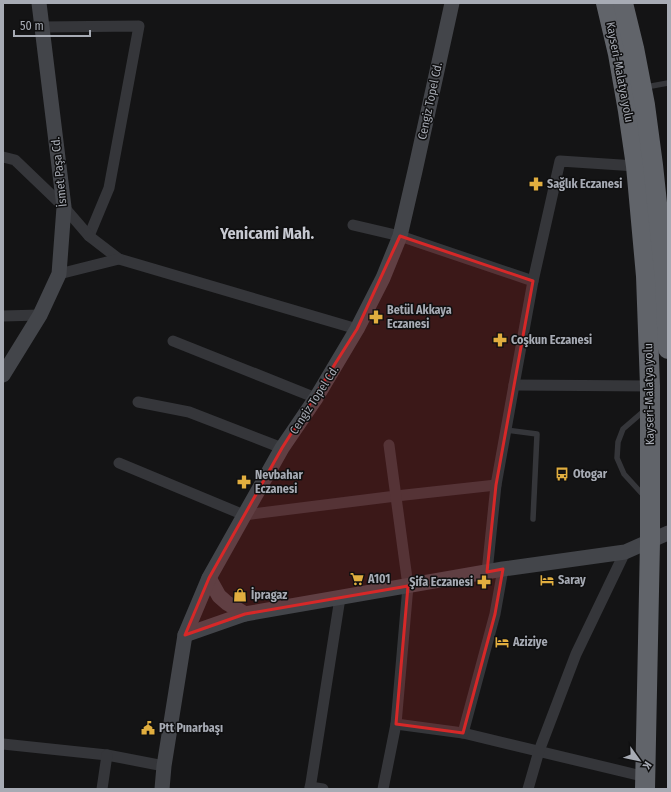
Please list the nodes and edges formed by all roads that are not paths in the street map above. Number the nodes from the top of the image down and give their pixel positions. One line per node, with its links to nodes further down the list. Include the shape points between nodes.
1 (39, 3): 5 (street, İsmet Paşa Cd.)
2 (452, 3): 13 (street, Cengiz Topel Cd.)
3 (606, 3): 9 (highway, Kayseri-Malatya yolu, via 628,111)
4 (623, 3): 7 (highway, Kayseri-Malatya yolu)
5 (41, 27): 10 (street, İsmet Paşa Cd.); 12 (street, via 138,26 109,188)
6 (668, 83): 7 (lane)
7 (642, 87): 21 (highway, Kayseri-Malatya yolu, via 654,165 665,279)
8 (3, 156): 10 (street, via 15,160)
9 (636, 166): 16 (street, via 560,161); 24 (highway, Kayseri-Malatya yolu, via 646,276)
10 (64, 207): 12 (street); 15 (street, İsmet Paşa Cd.)
11 (353, 225): 13 (street)
12 (89, 236): 14 (street)
13 (400, 236): 16 (street); 19 (street, Cengiz Topel Cd., via 383,278)
14 (119, 259): 15 (street); 19 (street)
15 (59, 274): 17 (street, İsmet Paşa Cd.)
16 (533, 281): 23 (street)
17 (40, 315): 18 (street); 22 (street, İsmet Paşa Cd.)
18 (3, 316)
19 (357, 329): 25 (street, Cengiz Topel Cd.)
20 (173, 340): 25 (street)
21 (668, 350)
22 (3, 375)
23 (514, 384): 24 (street); 28 (street)
24 (650, 386): 27 (highway, Kayseri-Malatya yolu)
25 (316, 398): 30 (street, Cengiz Topel Cd.)
26 (138, 402): 30 (street, via 189,412)
27 (650, 406): 34 (highway, Kayseri-Malatya yolu); 34 (lane, via 623,429 618,442 617,458 624,474)
28 (506, 430): 32 (street); 36 (lane, via 537,434)
29 (389, 445): 33 (street)
30 (282, 448): 35 (street, Cengiz Topel Cd.)
31 (119, 463): 35 (street)
32 (496, 485): 33 (street); 41 (street)
33 (396, 496): 35 (street); 43 (street)
34 (650, 502): 38 (highway, Kayseri-Malatya yolu)
35 (244, 515): 42 (street, Cengiz Topel Cd.)
36 (533, 519)
37 (668, 533): 38 (street)
38 (650, 542): 39 (street); 53 (highway, Kayseri-Malatya yolu)
39 (625, 552): 40 (street); 50 (street, via 576,654)
40 (503, 569): 41 (street); 48 (street, via 495,614)
41 (487, 572): 43 (street)
42 (209, 578): 45 (street, via 219,596); 46 (street, Cengiz Topel Cd.)
43 (408, 586): 44 (street); 47 (street)
44 (340, 598): 45 (street); 54 (street)
45 (246, 614): 46 (street)
46 (185, 635): 52 (street, Cengiz Topel Cd.)
47 (396, 724): 48 (street); 58 (street)
48 (463, 733): 50 (street)
49 (3, 744): 51 (street)
50 (539, 751): 53 (street); 59 (street)
51 (107, 755): 52 (street); 55 (street)
52 (164, 766): 56 (street, Cengiz Topel Cd.)
53 (645, 783)
54 (310, 788): 57 (street)
55 (102, 789)
56 (162, 789)
57 (323, 789)
58 (384, 789)
59 (528, 789)

